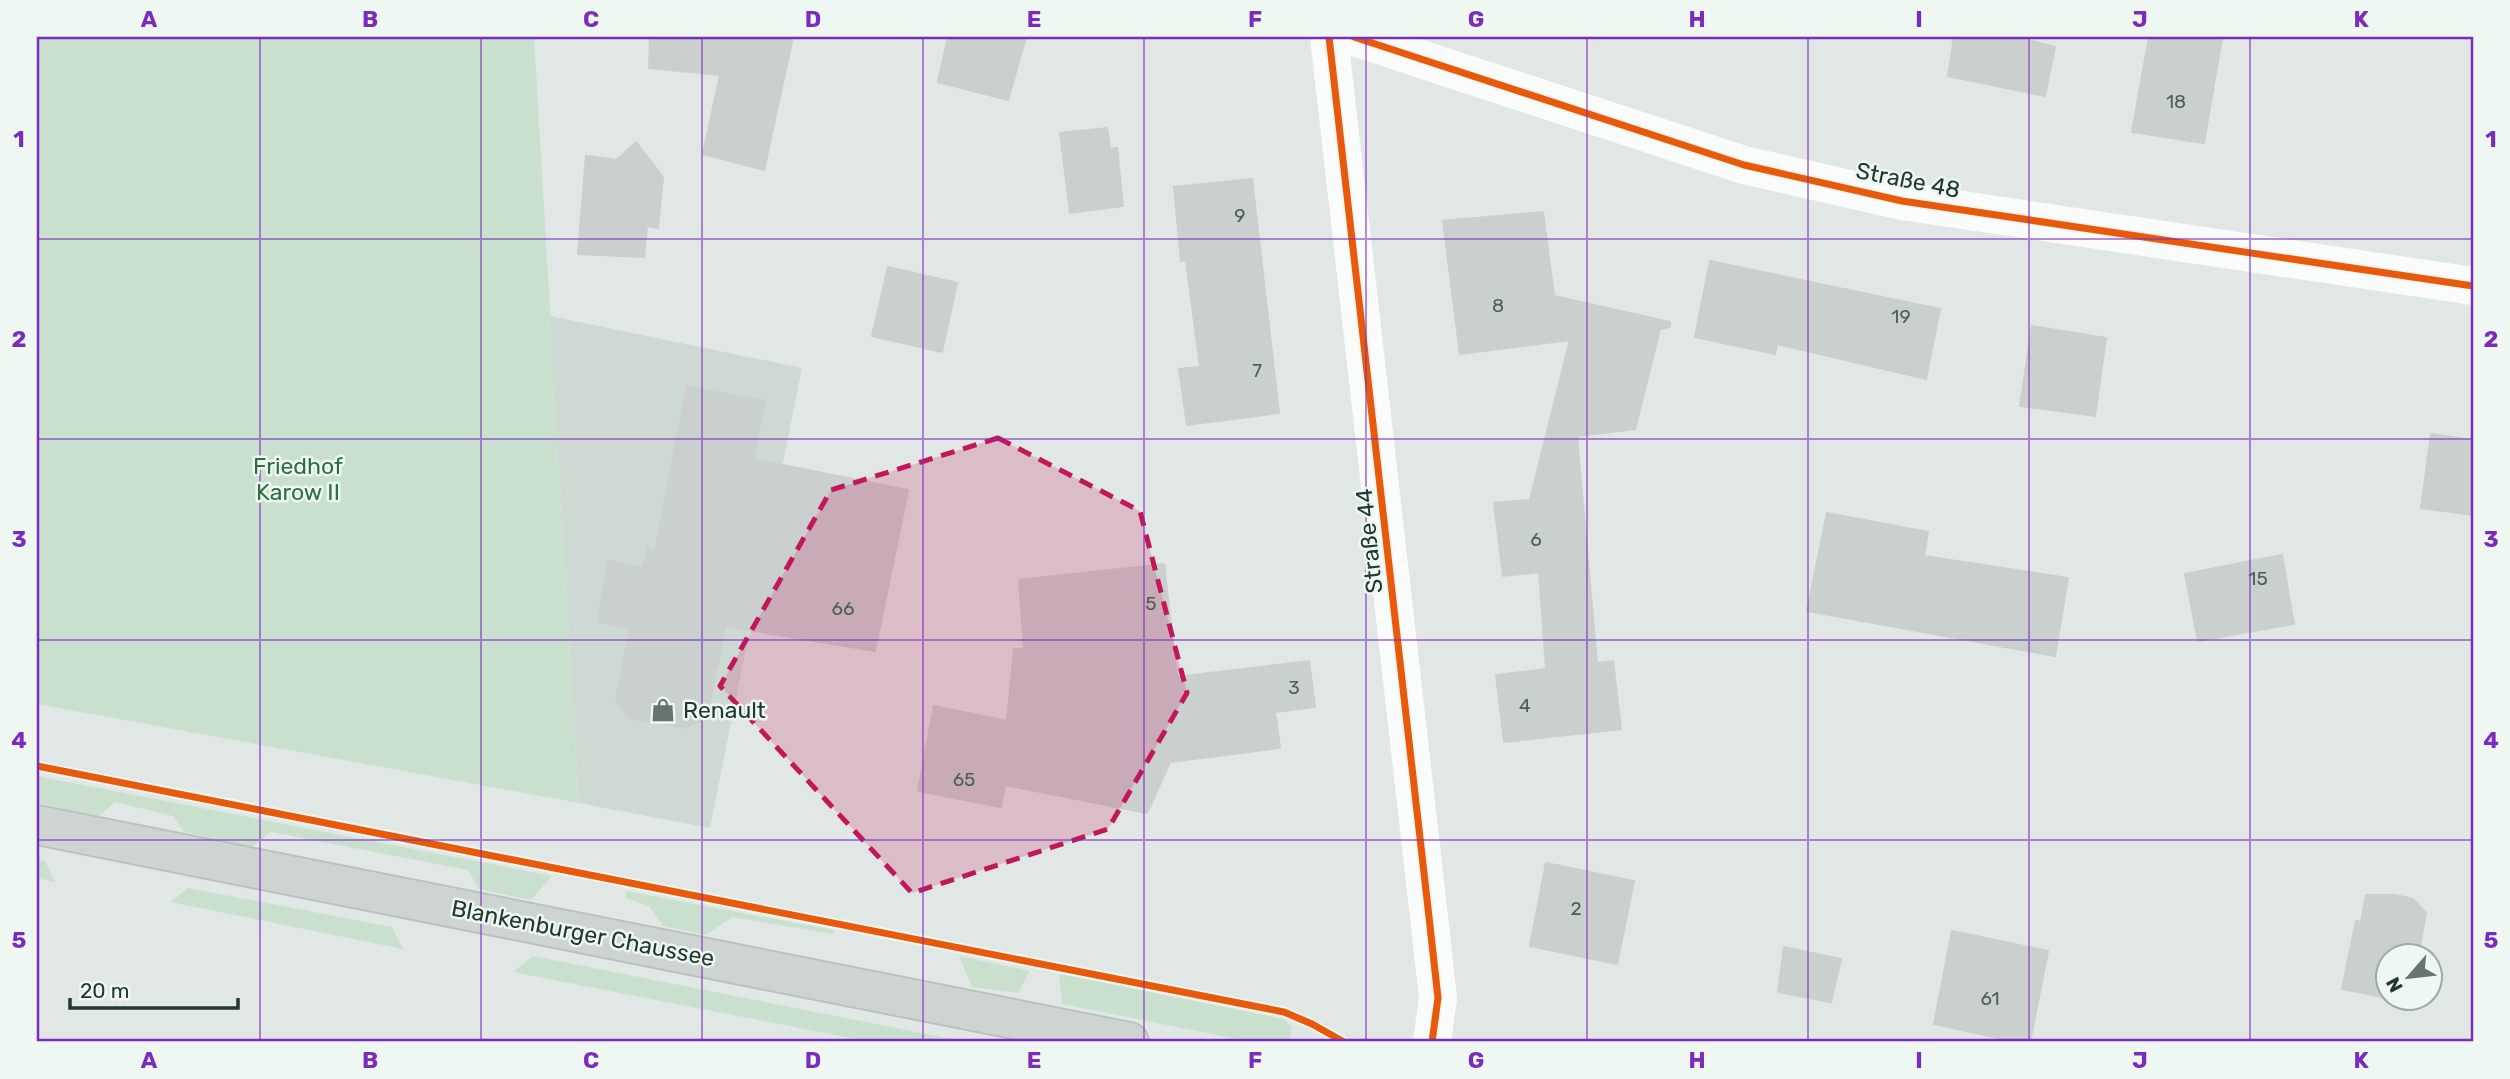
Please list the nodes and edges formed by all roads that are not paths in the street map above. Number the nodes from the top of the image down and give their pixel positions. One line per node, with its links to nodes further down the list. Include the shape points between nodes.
1 (1329, 37): 6 (street, Straße 44, via 1438,998)
2 (1354, 37): 3 (street, Straße 48, via 1744,165 1902,201)
3 (2473, 286)
4 (37, 825): 5 (main road, Blankenburger Chaussee)
5 (1129, 1042)
6 (1432, 1042)

